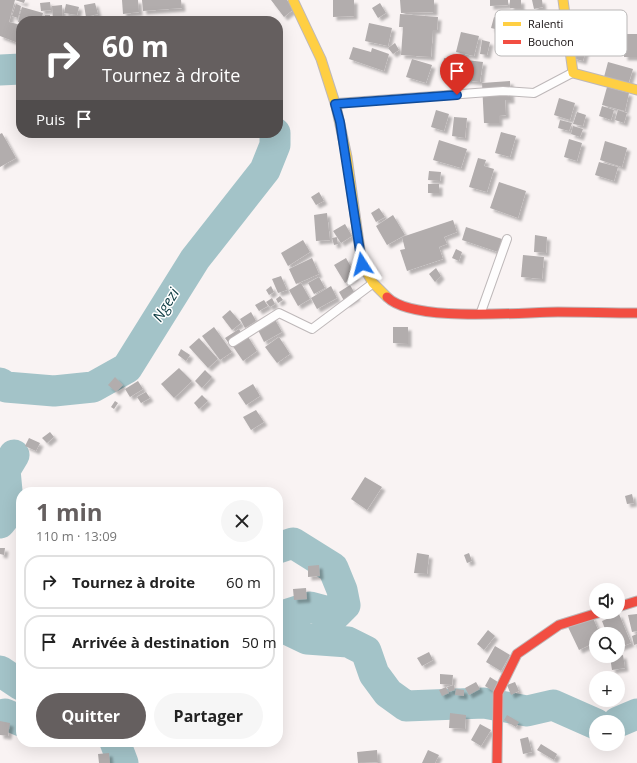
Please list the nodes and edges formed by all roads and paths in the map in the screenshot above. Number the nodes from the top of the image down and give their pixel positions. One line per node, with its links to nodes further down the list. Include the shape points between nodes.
1 (293, 0): 7 (main road, via 309,29)
2 (563, 0): 3 (main road)
3 (564, 10)
4 (571, 56): 5 (main road)
5 (573, 73): 6 (main road); 7 (lane, via 534,93 503,91)
6 (637, 90)
7 (335, 104): 9 (main road, via 362,264)
8 (507, 239): 10 (lane)
9 (373, 283): 10 (main road, via 389,299 408,307 450,315); 12 (lane, via 312,329 279,313)
10 (480, 314): 11 (main road)
11 (637, 314)
12 (233, 342)
13 (637, 601): 14 (main road)
14 (625, 605)
15 (589, 616): 16 (main road, via 559,625 518,654 498,693)
16 (497, 763)

